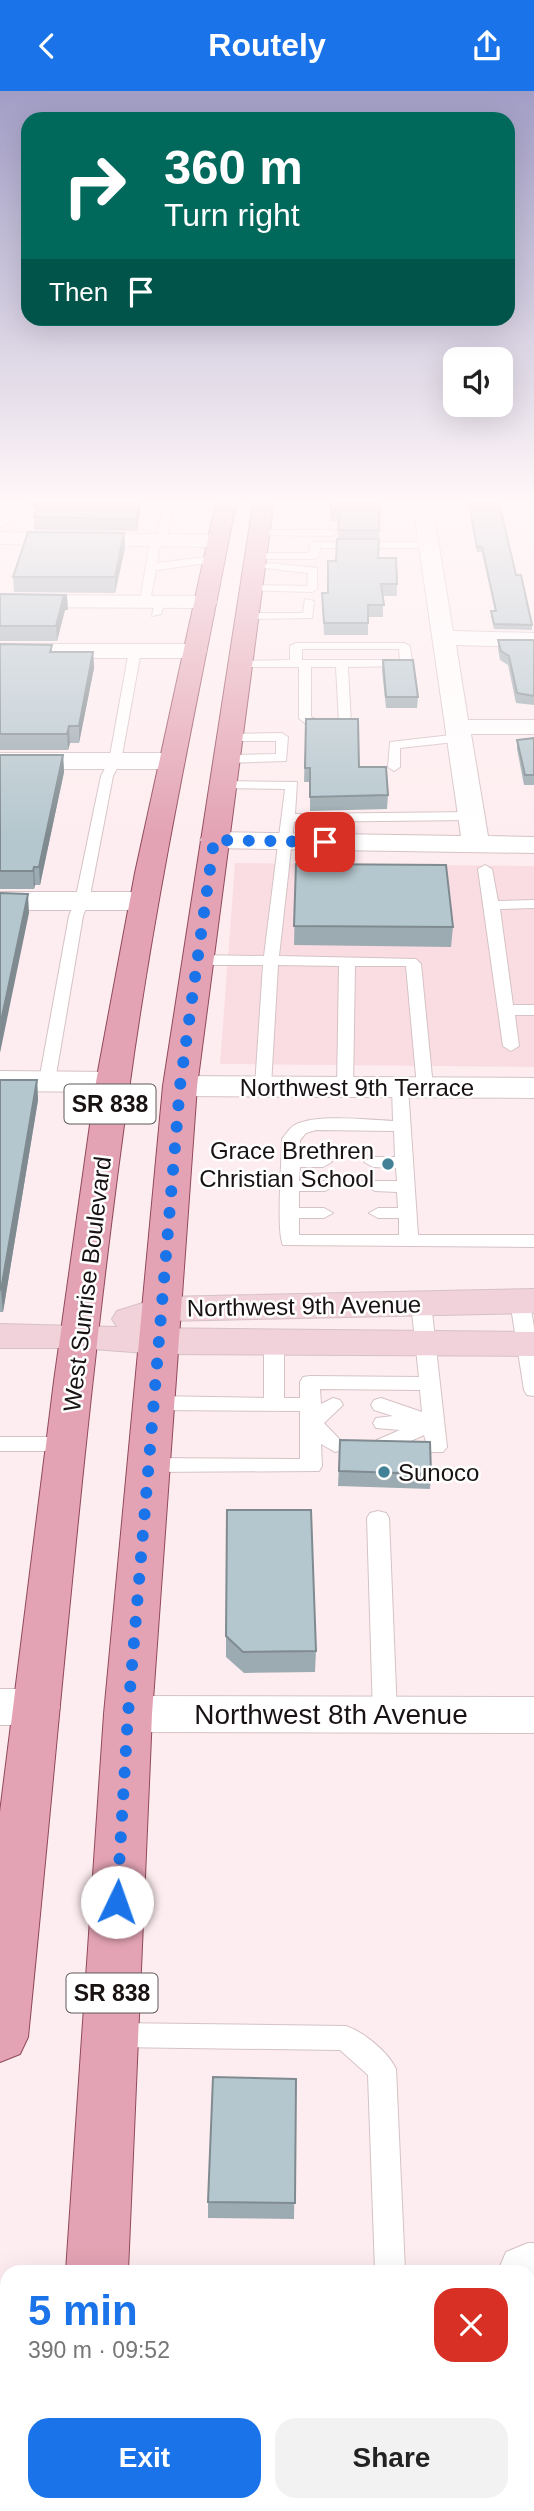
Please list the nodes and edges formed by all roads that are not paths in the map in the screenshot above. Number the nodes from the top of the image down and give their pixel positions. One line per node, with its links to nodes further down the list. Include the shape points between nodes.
1 (204, 611): 10 (main road, West Sunrise Boulevard / SR 838)
2 (248, 611): 11 (main road, SR 838)
3 (287, 611): 4 (lane, via 308,616)
4 (308, 611)
5 (440, 611): 6 (street)
6 (444, 638): 7 (street); 15 (street)
7 (534, 640)
8 (0, 651): 9 (street)
9 (135, 651): 10 (street); 18 (lane)
10 (196, 651): 19 (main road, West Sunrise Boulevard / SR 838)
11 (240, 664): 12 (lane); 16 (main road, SR 838)
12 (300, 664): 13 (lane); 13 (lane, via 305,718 314,726 334,727 345,724); 13 (lane, via 296,646 404,646 406,663)
13 (342, 664)
14 (534, 727): 15 (street)
15 (459, 732): 20 (lane, via 394,745); 22 (street)
16 (226, 760): 23 (lane, via 292,785); 25 (main road, SR 838)
17 (0, 761): 18 (street)
18 (115, 761): 19 (street); 29 (lane, via 107,776)
19 (172, 761): 21 (main road, West Sunrise Boulevard / SR 838)
20 (394, 768)
21 (162, 808): 25 (main road, via 187,835); 30 (main road, West Sunrise Boulevard / SR 838)
22 (471, 816): 24 (lane); 27 (street)
23 (287, 830): 24 (street); 25 (street); 34 (lane)
24 (345, 830): 27 (street)
25 (214, 840): 33 (main road, SR 838)
26 (534, 845): 27 (street)
27 (480, 857): 32 (lane)
28 (0, 901): 29 (street)
29 (82, 901): 30 (street); 40 (lane)
30 (144, 901): 41 (main road, West Sunrise Boulevard / SR 838)
31 (534, 904): 32 (lane)
32 (492, 905): 36 (lane)
33 (197, 960): 34 (lane); 42 (main road, SR 838)
34 (271, 960): 35 (lane); 43 (lane)
35 (347, 960): 44 (lane); 45 (lane, via 413,964)
36 (506, 1010): 37 (lane); 38 (lane)
37 (534, 1010)
38 (511, 1046)
39 (0, 1081): 40 (street)
40 (47, 1081): 41 (street)
41 (113, 1082): 66 (main road, West Sunrise Boulevard / SR 838)
42 (180, 1086): 43 (street, Northwest 9th Terrace); 64 (main road, SR 838)
43 (263, 1086): 44 (street, Northwest 9th Terrace)
44 (345, 1087): 45 (street, Northwest 9th Terrace)
45 (412, 1087): 46 (street, Northwest 9th Terrace); 47 (lane)
46 (534, 1088)
47 (402, 1126): 48 (lane, via 316,1125 300,1129 291,1139); 51 (lane)
48 (291, 1161): 49 (lane); 52 (lane)
49 (323, 1161)
50 (373, 1162): 51 (lane)
51 (404, 1163): 55 (lane)
52 (291, 1186): 53 (lane); 56 (lane)
53 (325, 1186)
54 (375, 1186): 55 (lane)
55 (406, 1187): 59 (lane)
56 (290, 1213): 57 (lane); 60 (lane, via 290,1241)
57 (324, 1213)
58 (378, 1213): 59 (lane)
59 (407, 1213): 60 (lane)
60 (409, 1241): 61 (lane)
61 (534, 1241)
62 (527, 1301): 63 (main road, Northwest 9th Avenue); 69 (lane)
63 (421, 1303): 64 (main road, Northwest 9th Avenue); 68 (lane)
64 (161, 1326): 66 (main road, Northwest 9th Avenue); 67 (main road, Northwest 9th Avenue); 72 (main road, SR 838)
65 (0, 1336): 66 (main road, Northwest 9th Avenue)
66 (79, 1336): 79 (main road, West Sunrise Boulevard / SR 838)
67 (274, 1343): 68 (main road, Northwest 9th Avenue); 73 (lane)
68 (426, 1344): 69 (main road, Northwest 9th Avenue); 70 (lane)
69 (531, 1344): 71 (lane)
70 (430, 1384): 74 (lane, via 310,1382); 77 (lane)
71 (534, 1390)
72 (154, 1403): 73 (lane); 83 (main road, SR 838)
73 (274, 1405): 74 (lane)
74 (311, 1414): 75 (lane); 80 (lane); 83 (lane, via 312,1466)
75 (333, 1414)
76 (382, 1414): 77 (lane)
77 (434, 1423): 81 (lane); 82 (lane)
78 (0, 1444): 79 (lane)
79 (67, 1444): 85 (main road, West Sunrise Boulevard / SR 838)
80 (335, 1445)
81 (384, 1445)
82 (436, 1447)
83 (149, 1465): 86 (main road, SR 838)
84 (378, 1518): 87 (lane)
85 (18, 1707): 90 (main road, West Sunrise Boulevard / SR 838)
86 (128, 1714): 87 (street, Northwest 8th Avenue); 89 (main road, SR 838)
87 (385, 1714): 88 (street, Northwest 8th Avenue)
88 (534, 1715)
89 (110, 2035): 91 (main road, SR 838); 92 (lane, via 346,2038 382,2069)
90 (0, 2037)
91 (97, 2265)
92 (390, 2265)

